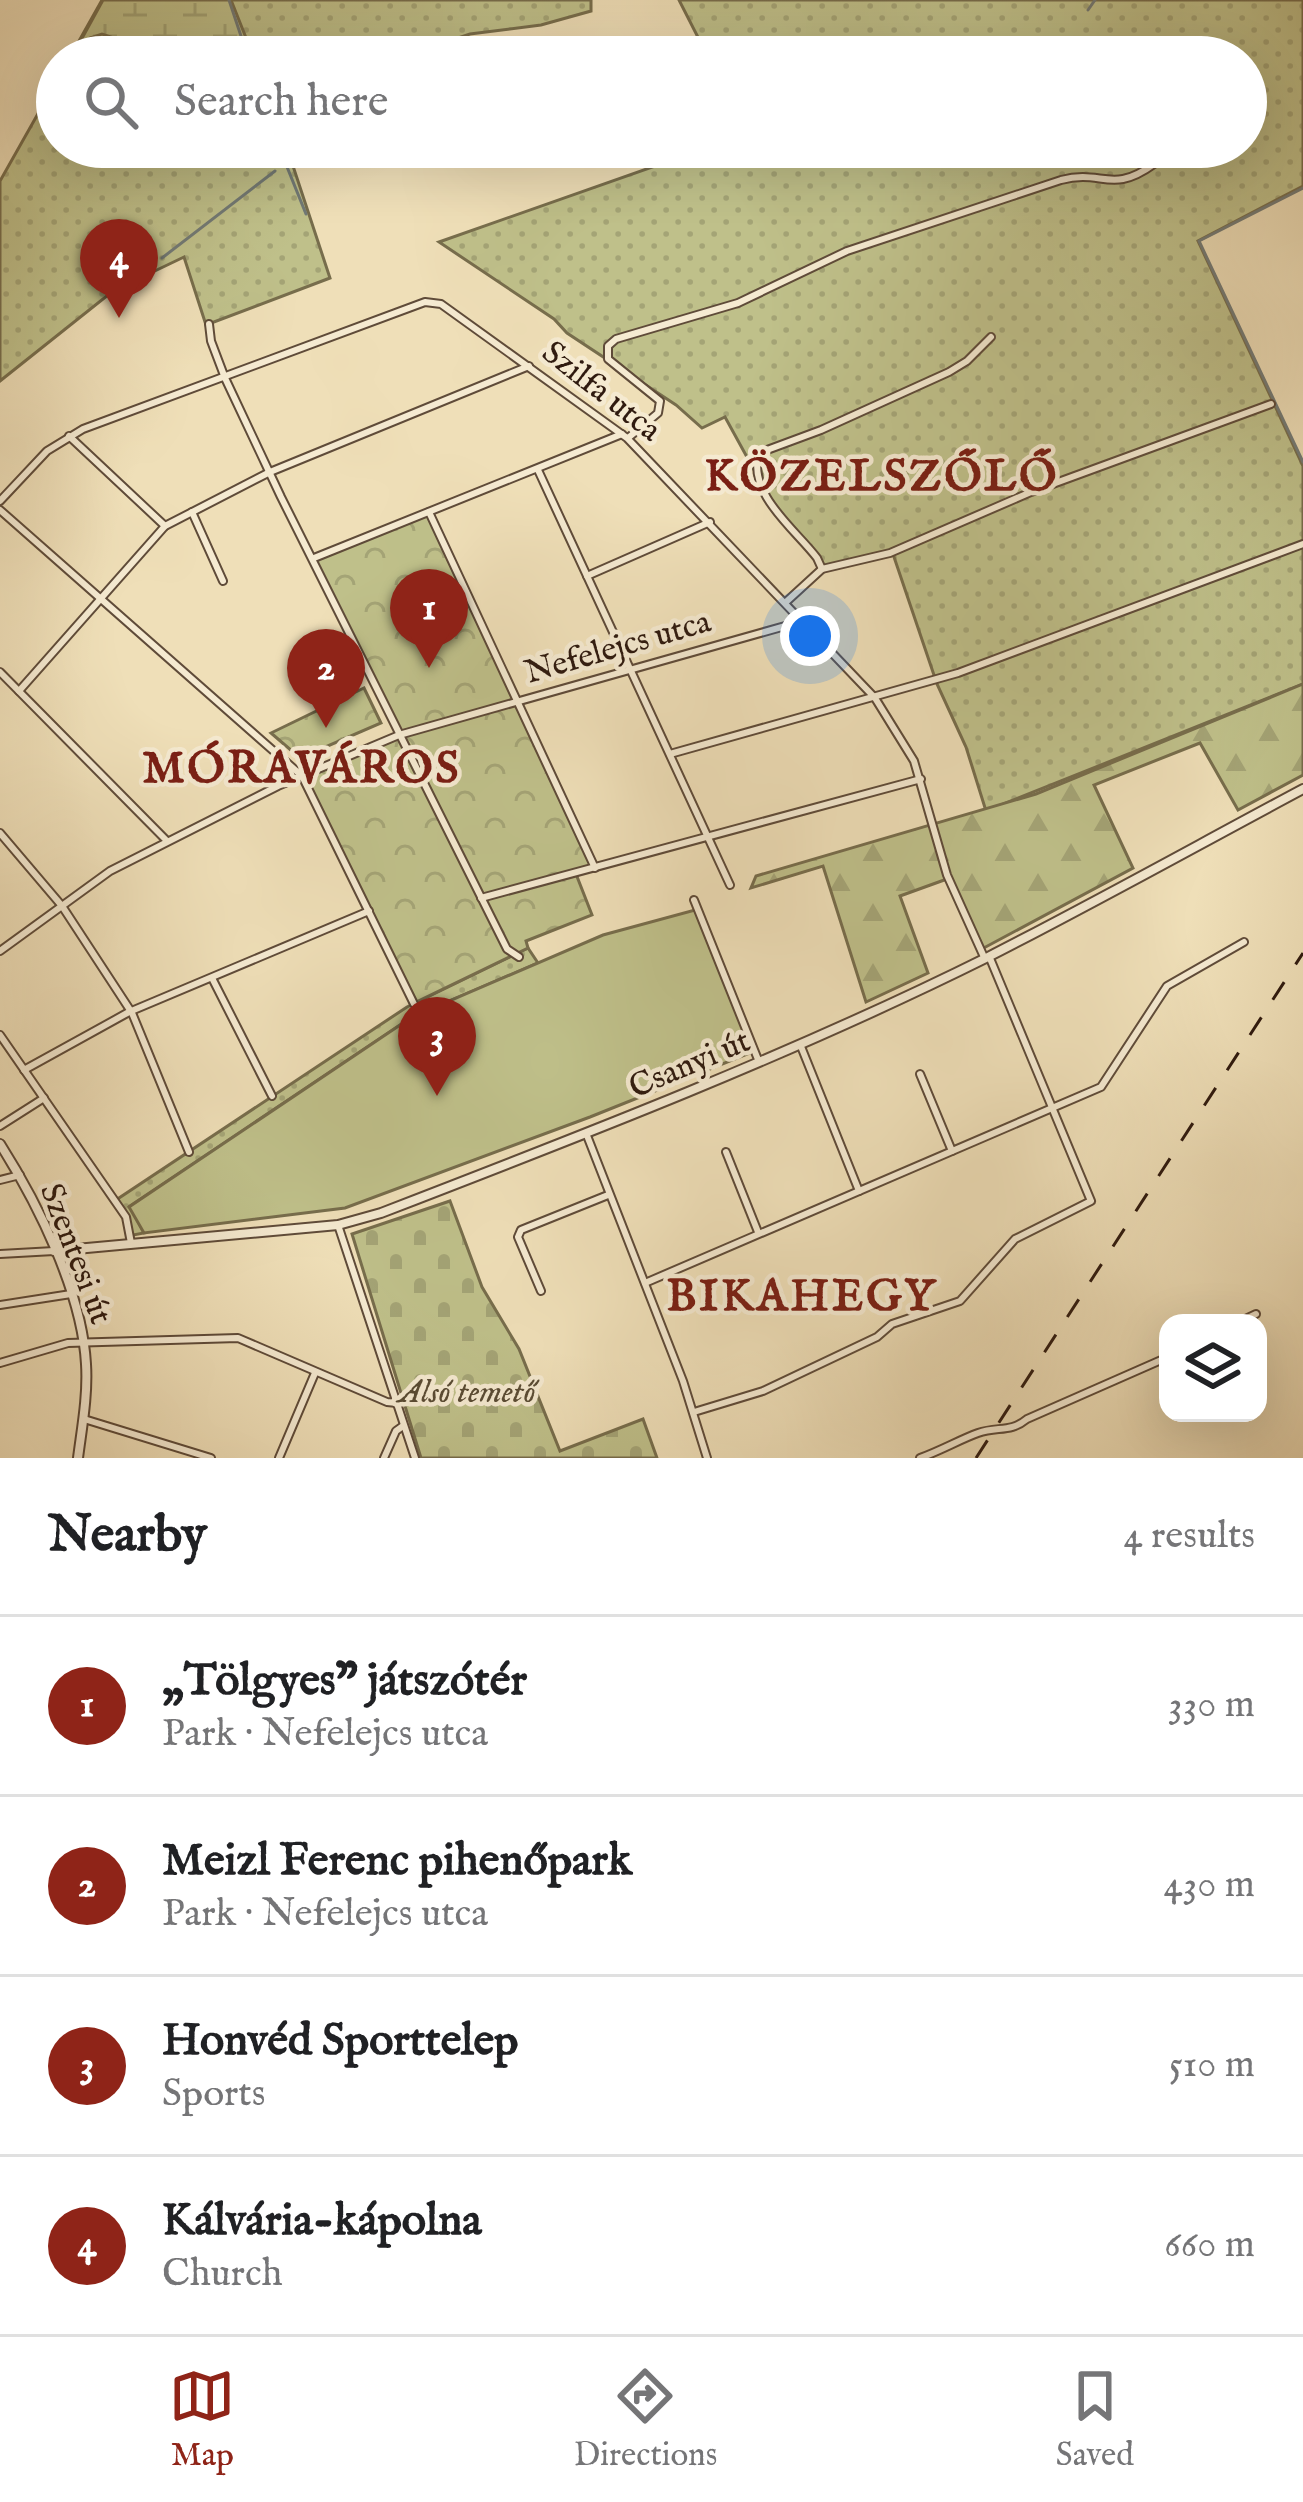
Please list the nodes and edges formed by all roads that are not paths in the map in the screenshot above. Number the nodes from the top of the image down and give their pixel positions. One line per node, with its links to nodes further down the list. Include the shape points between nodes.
1 (1146, 168): 8 (street, via 1120,182 1074,177 1040,187 847,250 738,303 616,339 608,359 660,401 658,413)
2 (209, 324): 5 (street)
3 (991, 337): 19 (street, via 949,372 759,453 767,497)
4 (529, 366): 5 (street, Szilfa utca, via 434,301); 8 (street, Szilfa utca); 10 (street)
5 (225, 378): 7 (street); 10 (street)
6 (1271, 404): 19 (street, via 890,553)
7 (69, 436): 11 (street); 16 (street)
8 (625, 436): 9 (street); 15 (street, Szilfa utca)
9 (538, 470): 14 (street); 20 (street)
10 (270, 472): 13 (street); 18 (street)
11 (0, 501)
12 (0, 510): 22 (street)
13 (192, 512): 16 (street); 21 (street)
14 (429, 512): 18 (street); 29 (street)
15 (710, 522): 20 (street); 23 (street, Szilfa utca)
16 (165, 526): 22 (street)
17 (1303, 544): 28 (street)
18 (313, 559): 30 (street)
19 (822, 569): 23 (street)
20 (587, 576): 25 (street)
21 (223, 581)
22 (100, 597): 27 (street); 32 (street)
23 (786, 602): 24 (street, Szilfa utca)
24 (803, 621): 25 (street, Nefelejcs utca); 28 (street, Szilfa utca)
25 (631, 669): 29 (street, Nefelejcs utca); 31 (street)
26 (0, 672): 27 (street)
27 (20, 691): 37 (street)
28 (874, 698): 31 (street); 33 (street, Szilfa utca)
29 (518, 700): 30 (street, Nefelejcs utca); 38 (street)
30 (399, 734): 32 (street, Nefelejcs utca); 40 (street)
31 (670, 754): 36 (street)
32 (302, 776): 37 (street, Nefelejcs utca); 43 (street)
33 (921, 779): 36 (street); 47 (street, Szilfa utca, via 947,874)
34 (1303, 789): 47 (street, Csanyi út)
35 (0, 833): 42 (street)
36 (710, 837): 38 (street); 39 (street)
37 (167, 841): 42 (street, Nefelejcs utca)
38 (595, 868): 40 (street)
39 (730, 885)
40 (481, 898): 46 (street)
41 (694, 900): 53 (street)
42 (62, 906): 45 (street, Nefelejcs utca); 50 (street)
43 (369, 911): 48 (street); 49 (street)
44 (1244, 943): 58 (street, via 1167,986 1105,1083)
45 (0, 951)
46 (519, 957)
47 (987, 957): 52 (street, Csanyi út); 58 (street, Szilfa utca)
48 (212, 978): 50 (street); 56 (street)
49 (414, 1004)
50 (131, 1011): 54 (street); 63 (street)
51 (0, 1035): 54 (street)
52 (800, 1044): 53 (street, Csanyi út); 67 (street)
53 (759, 1062): 60 (street, Csanyi út)
54 (24, 1070): 57 (street)
55 (920, 1074): 62 (street)
56 (272, 1096)
57 (44, 1098): 59 (street); 71 (street, via 122,1212)
58 (1054, 1107): 62 (street); 83 (street, Szilfa utca, via 1091,1201 1004,1248 960,1301 892,1324 763,1391)
59 (0, 1126)
60 (586, 1133): 68 (street); 69 (street, Csanyi út)
61 (0, 1144): 65 (street, Szentesi út)
62 (952, 1151): 67 (street)
63 (189, 1152)
64 (726, 1152): 70 (street)
65 (20, 1175): 66 (street); 72 (street, Szentesi út)
66 (0, 1180)
67 (859, 1191): 70 (street)
68 (608, 1196): 74 (street); 75 (street, via 521,1230)
69 (338, 1225): 71 (street, Csanyi út); 82 (street)
70 (758, 1234): 74 (street)
71 (131, 1244): 72 (street, Csanyi út)
72 (53, 1251): 73 (street); 76 (street, Szentesi út)
73 (0, 1254)
74 (645, 1283): 83 (street)
75 (541, 1291)
76 (71, 1294): 77 (street); 78 (street, Szentesi út)
77 (0, 1305)
78 (84, 1343): 80 (street); 81 (street, via 238,1338); 84 (street, Szentesi út)
79 (1159, 1361): 92 (street, via 1011,1431 978,1433)
80 (0, 1363)
81 (315, 1373): 82 (street); 88 (street)
82 (397, 1403): 85 (street)
83 (694, 1412): 91 (street)
84 (83, 1419): 86 (street, Szentesi út); 87 (street)
85 (404, 1425): 89 (street); 90 (street)
86 (78, 1458)
87 (211, 1458)
88 (279, 1458)
89 (384, 1458)
90 (415, 1458)
91 (707, 1458)
92 (920, 1458)

